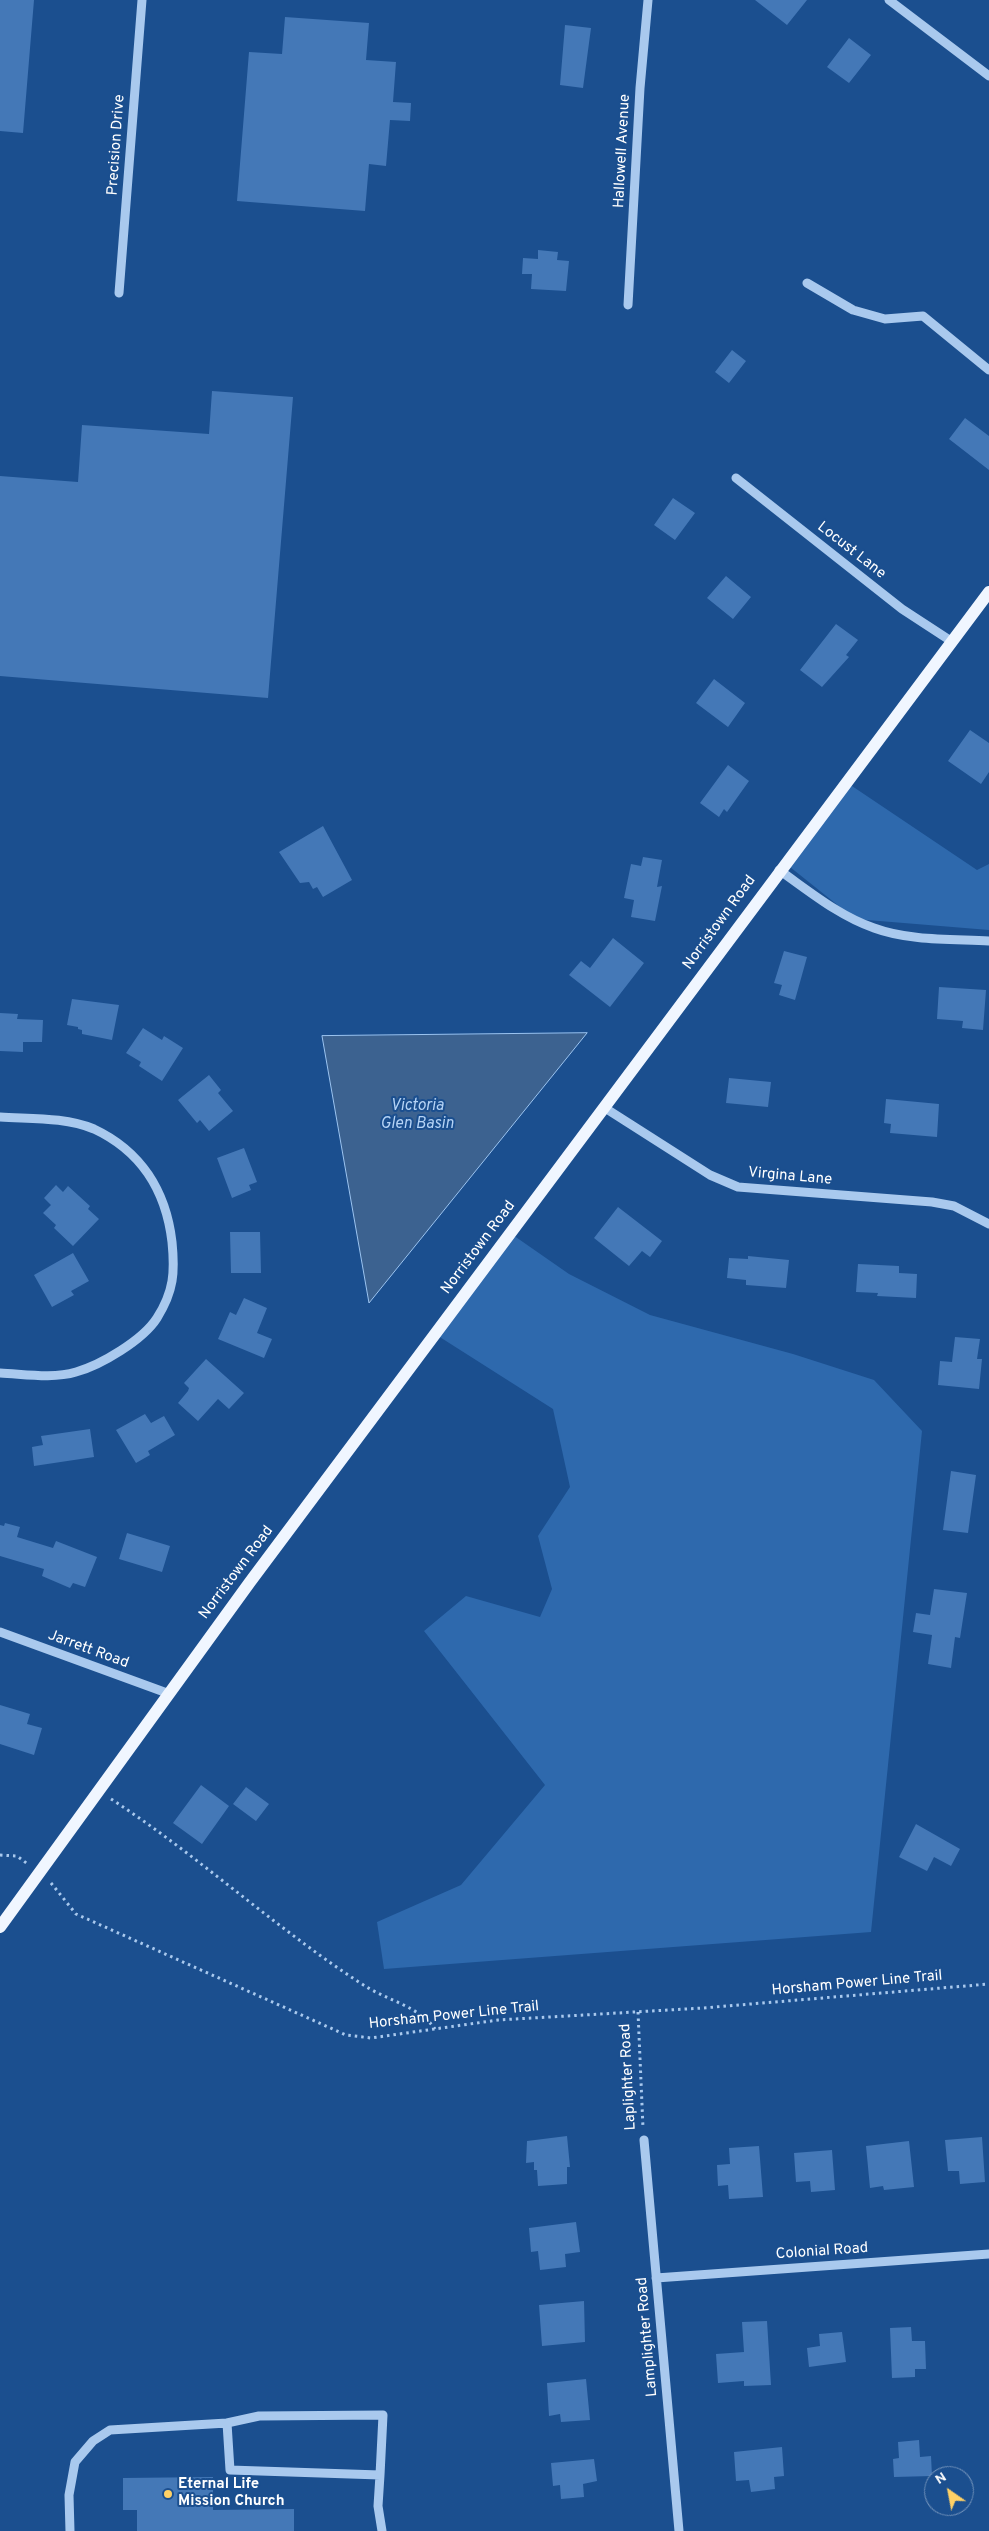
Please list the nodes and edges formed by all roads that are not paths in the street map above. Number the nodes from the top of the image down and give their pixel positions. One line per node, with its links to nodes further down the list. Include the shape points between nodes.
1 (142, 0): 6 (street, Precision Drive)
2 (648, 0): 7 (street, Hallowell Avenue)
3 (889, 0): 4 (street)
4 (989, 76)
5 (807, 283): 8 (street, via 853,310 885,319 923,316)
6 (120, 293)
7 (628, 304)
8 (989, 370)
9 (736, 478): 11 (street, Locust Lane, via 902,609)
10 (989, 592): 11 (main road, Norristown Road)
11 (951, 642): 12 (main road, Norristown Road)
12 (779, 870): 13 (street, via 841,913 875,929); 14 (main road, Norristown Road)
13 (989, 942)
14 (604, 1108): 16 (street, Virgina Lane, via 710,1175 738,1187 932,1202 954,1206); 19 (main road, Norristown Road)
15 (0, 1117): 17 (street, via 76,1123 110,1138 136,1156 165,1204 170,1220 175,1273 156,1320 111,1356 74,1373)
16 (989, 1224)
17 (0, 1373)
18 (0, 1632): 19 (street, Jarrett Road)
19 (168, 1693): 20 (main road, Norristown Road)
20 (0, 1927)
21 (644, 2140): 23 (street, Lamplighter Road)
22 (989, 2254): 23 (street, Colonial Road)
23 (656, 2278): 28 (street, Lamplighter Road)
24 (227, 2423): 25 (street, via 230,2470); 25 (street, via 259,2416 383,2415); 26 (street, via 110,2430 93,2441 75,2462 69,2495)
25 (380, 2475): 27 (street, via 378,2506)
26 (70, 2531)
27 (382, 2531)
28 (679, 2531)

